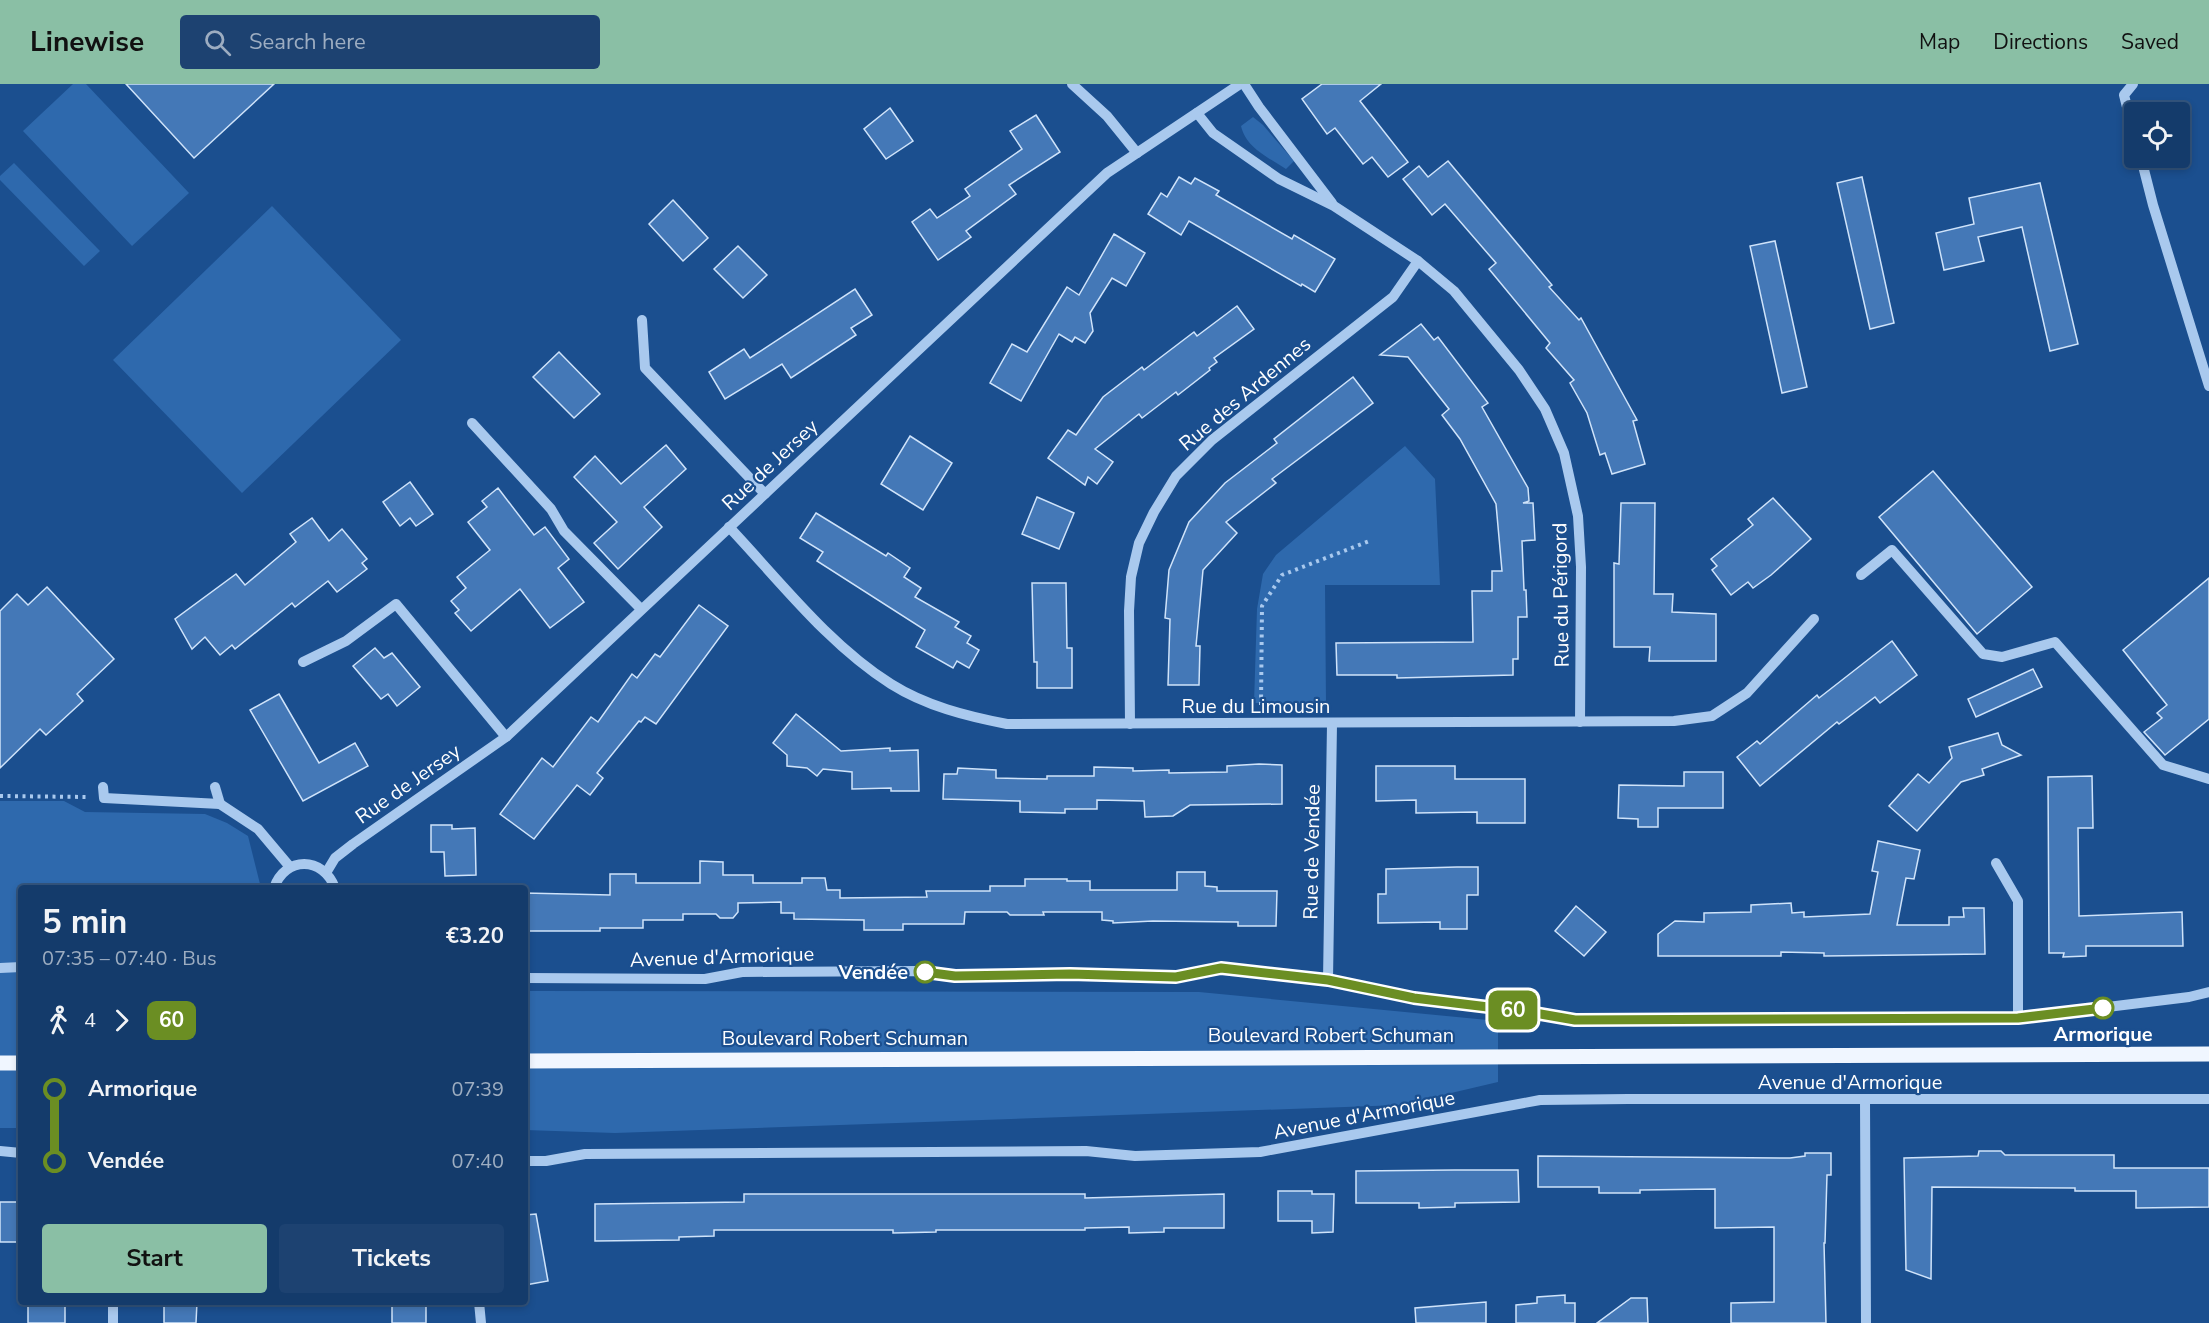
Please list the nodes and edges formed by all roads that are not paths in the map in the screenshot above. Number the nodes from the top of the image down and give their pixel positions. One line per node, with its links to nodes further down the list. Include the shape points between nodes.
1 (1072, 84): 6 (street, via 1107,116)
2 (1242, 84): 5 (street, Rue de Jersey); 8 (street, Rue du Périgord)
3 (2133, 84): 4 (street, via 2124,95)
4 (2126, 102)
5 (1197, 112): 6 (street, Rue de Jersey); 8 (street, Rue du Périgord, via 1213,133 1279,179)
6 (1137, 153): 13 (street, Rue de Jersey, via 1107,173)
7 (2143, 168): 11 (street)
8 (1334, 206): 9 (street, Rue du Périgord)
9 (1418, 261): 19 (street, Rue du Périgord, via 1454,291 1519,370 1545,409 1564,453 1578,516); 20 (street, Rue des Ardennes, via 1393,297 1212,440 1176,476 1159,503 1139,543 1131,577)
10 (642, 320): 13 (street, via 645,368)
11 (2209, 386)
12 (472, 423): 16 (street, via 551,509 564,531)
13 (765, 494): 14 (street, Rue de Jersey)
14 (729, 527): 16 (street, Rue de Jersey); 20 (street, Rue du Limousin, via 850,654 891,684 931,704 967,717 1007,724)
15 (1861, 575): 23 (street, via 1892,550 1983,654 2002,657 2055,642 2163,765)
16 (641, 609): 22 (street, Rue de Jersey)
17 (1814, 619): 19 (street, Rue du Limousin, via 1747,693 1712,716 1674,721)
18 (303, 662): 22 (street, via 346,641 396,604)
19 (1580, 722): 21 (street, Rue du Limousin)
20 (1130, 724): 21 (street, Rue du Limousin)
21 (1332, 724): 35 (street, Rue de Vendée)
22 (506, 737): 29 (street, Rue de Jersey, via 353,844 335,858)
23 (2209, 779)
24 (215, 787): 26 (street)
25 (104, 792): 26 (street)
26 (219, 804): 28 (street, via 258,829)
27 (1996, 862): 37 (street, via 2018,901)
28 (290, 867): 29 (street, via 309,864); 30 (street)
29 (326, 873): 31 (street)
30 (275, 885)
31 (332, 885)
32 (0, 968): 33 (street)
33 (18, 968)
34 (528, 978): 35 (street, Avenue d'Armorique, via 705,979 742,972 906,971 955,976 1176,977 1221,968)
35 (1328, 980): 37 (street, Avenue d'Armorique, via 1414,998 1575,1020)
36 (2209, 992): 37 (street, Avenue d'Armorique)
37 (2018, 1018)
38 (2209, 1053): 39 (main road, Boulevard Robert Schuman)
39 (528, 1061)
40 (0, 1063): 41 (main road)
41 (18, 1064)
42 (2209, 1099): 43 (street, Avenue d'Armorique)
43 (1865, 1100): 46 (street, Avenue d'Armorique, via 1540,1100 1260,1152 1135,1156 1086,1151 585,1154); 51 (street)
44 (0, 1151): 45 (street)
45 (18, 1153)
46 (528, 1161)
47 (113, 1305): 49 (street)
48 (479, 1305): 50 (street)
49 (113, 1323)
50 (481, 1323)
51 (1866, 1323)

